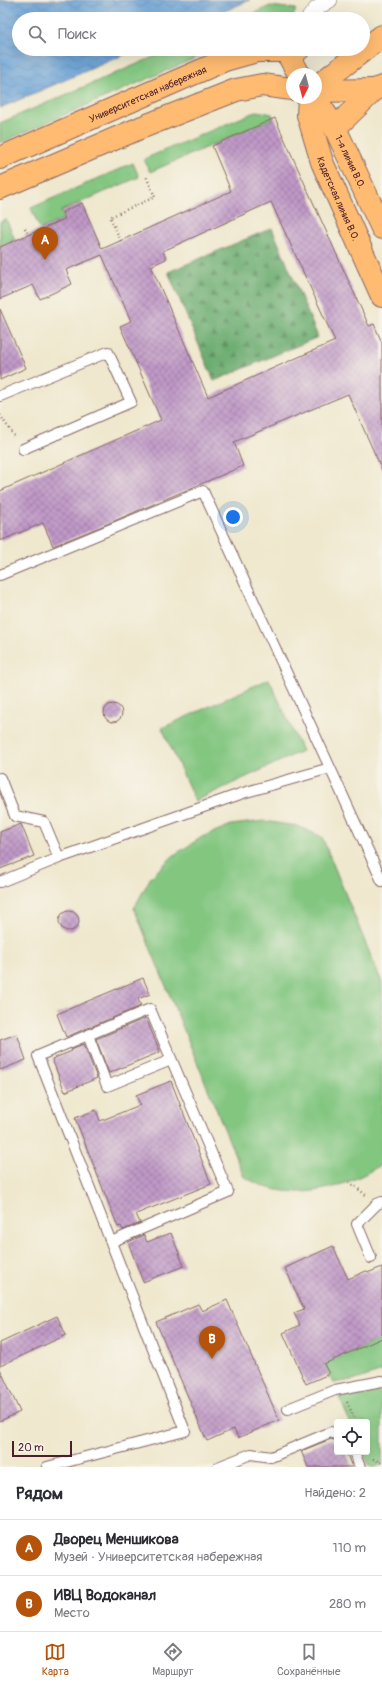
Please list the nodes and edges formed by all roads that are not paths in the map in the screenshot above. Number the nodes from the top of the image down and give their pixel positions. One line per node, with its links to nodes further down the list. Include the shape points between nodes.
1 (330, 0): 2 (street)
2 (313, 12)
3 (382, 32): 4 (main road)
4 (370, 35)
5 (382, 36): 6 (main road)
6 (370, 45)
7 (239, 56): 18 (main road, Университетская набережная)
8 (293, 56): 10 (main road)
9 (356, 56): 11 (main road)
10 (298, 68)
11 (322, 81)
12 (286, 88): 19 (main road, via 262,85 236,90)
13 (378, 89): 14 (main road); 17 (main road)
14 (322, 91)
15 (309, 104): 21 (main road, Кадетская линия В.О., via 308,115 322,162)
16 (319, 104): 17 (main road, 1-я линия В.О.)
17 (336, 128): 20 (main road, 1-я линия В.О.)
18 (0, 158)
19 (0, 188)
20 (382, 228)
21 (382, 296)
22 (0, 396): 23 (lane, via 108,352 131,402)
23 (23, 449)
24 (0, 575): 25 (lane, via 203,491)
25 (330, 768): 27 (lane, via 243,793); 28 (lane)
26 (0, 778): 27 (lane, via 15,816 44,822)
27 (59, 858): 29 (lane)
28 (382, 881)
29 (0, 882)
30 (88, 1035): 31 (lane, via 150,1009); 31 (lane, via 108,1086); 33 (lane, via 38,1056)
31 (171, 1060): 33 (lane, via 228,1192)
32 (380, 1203): 34 (lane, via 357,1224)
33 (111, 1242): 39 (lane, via 185,1431)
34 (371, 1258)
35 (382, 1381): 36 (lane, via 341,1388)
36 (288, 1409)
37 (334, 1434): 40 (lane, via 331,1432 271,1458 251,1454)
38 (355, 1455): 41 (lane)
39 (47, 1467)
40 (218, 1467)
41 (360, 1467)

